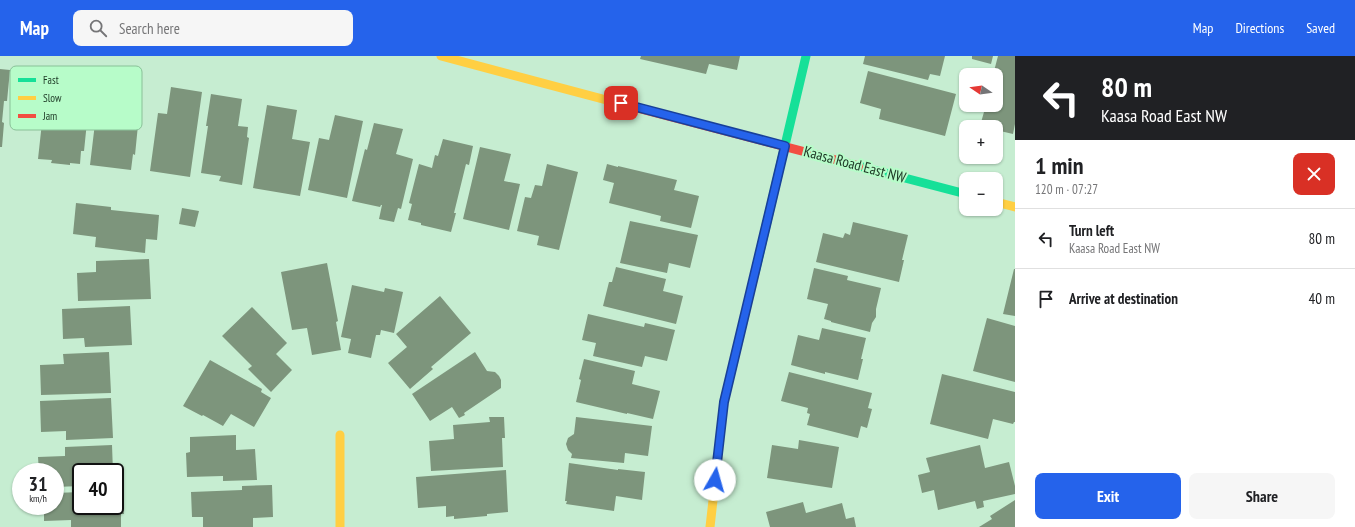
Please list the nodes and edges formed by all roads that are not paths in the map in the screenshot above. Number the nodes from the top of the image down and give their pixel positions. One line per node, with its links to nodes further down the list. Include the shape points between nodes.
1 (442, 56): 3 (street, Kaasa Road East NW)
2 (806, 56): 3 (street)
3 (785, 146): 4 (street, Kaasa Road East NW); 9 (street, via 724,402)
4 (959, 192)
5 (1003, 204): 6 (street)
6 (1015, 207)
7 (340, 435): 8 (street)
8 (340, 527)
9 (710, 527)

